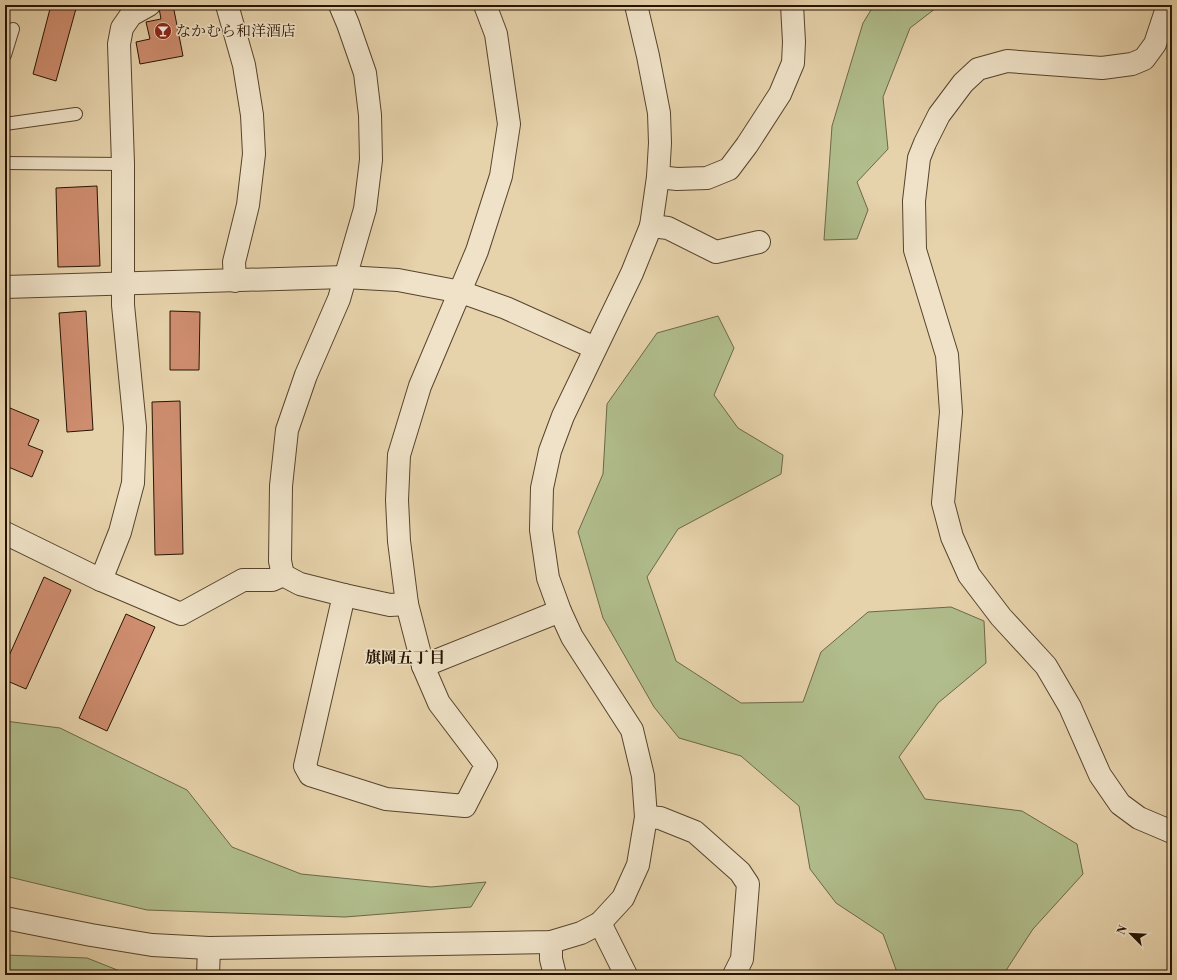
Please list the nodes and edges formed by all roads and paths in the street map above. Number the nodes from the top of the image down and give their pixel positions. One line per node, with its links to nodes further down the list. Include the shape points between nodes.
1 (149, 5): 13 (street, via 131,15 122,28 118,44)
2 (227, 5): 18 (street, via 244,65 252,115 254,154 248,205 234,262)
3 (340, 5): 17 (street, via 365,73 371,152 365,209)
4 (486, 5): 21 (street, via 496,34 509,124 501,176)
5 (636, 5): 14 (street, via 659,113)
6 (792, 5): 14 (street, via 793,63 780,94 747,146 729,169 707,178)
7 (1168, 5): 31 (street, via 1155,44 1144,59 1132,64 1102,68 1007,61 978,69 963,83 939,115 925,143 919,158 914,201 916,250 948,355 951,412 943,503 952,536 969,575 1001,617 1046,666 1070,707 1100,775 1120,804 1140,818)
8 (13, 29): 9 (lane)
9 (5, 55)
10 (76, 114): 11 (lane)
11 (5, 124)
12 (5, 163): 13 (lane)
13 (124, 164): 19 (street)
14 (658, 177): 15 (street)
15 (651, 226): 16 (street, via 668,228 716,252); 22 (street, via 632,273)
16 (759, 242)
17 (345, 277): 18 (street); 21 (street, via 398,280); 24 (street, via 339,299 306,375 287,430 281,486 280,561)
18 (235, 281): 19 (street)
19 (124, 284): 20 (street); 25 (street, via 123,305 135,427 133,483 120,532)
20 (5, 287)
21 (461, 292): 22 (street, via 506,308); 27 (street, via 420,386 399,455 399,541)
22 (595, 348): 28 (street, via 563,416 550,451 542,488 543,546 548,578)
23 (5, 533): 25 (street)
24 (283, 575): 25 (street, via 272,580 243,580 181,614); 26 (street, via 300,584)
25 (101, 580)
26 (344, 595): 27 (street, via 390,605); 29 (street, via 305,766 310,775 386,799 465,806 486,765 439,703)
27 (407, 604): 29 (street)
28 (560, 611): 29 (street); 30 (street, via 572,637 632,730 643,776)
29 (423, 666)
30 (646, 817): 33 (street, via 638,865 623,898); 39 (street, via 660,818 695,832 740,872 748,884 742,959)
31 (1172, 832)
32 (5, 918): 35 (street, via 152,945)
33 (600, 923): 34 (street, via 581,933); 38 (street)
34 (551, 942): 35 (street); 37 (street, via 551,959)
35 (208, 948): 36 (street)
36 (208, 975)
37 (555, 975)
38 (626, 975)
39 (734, 975)

